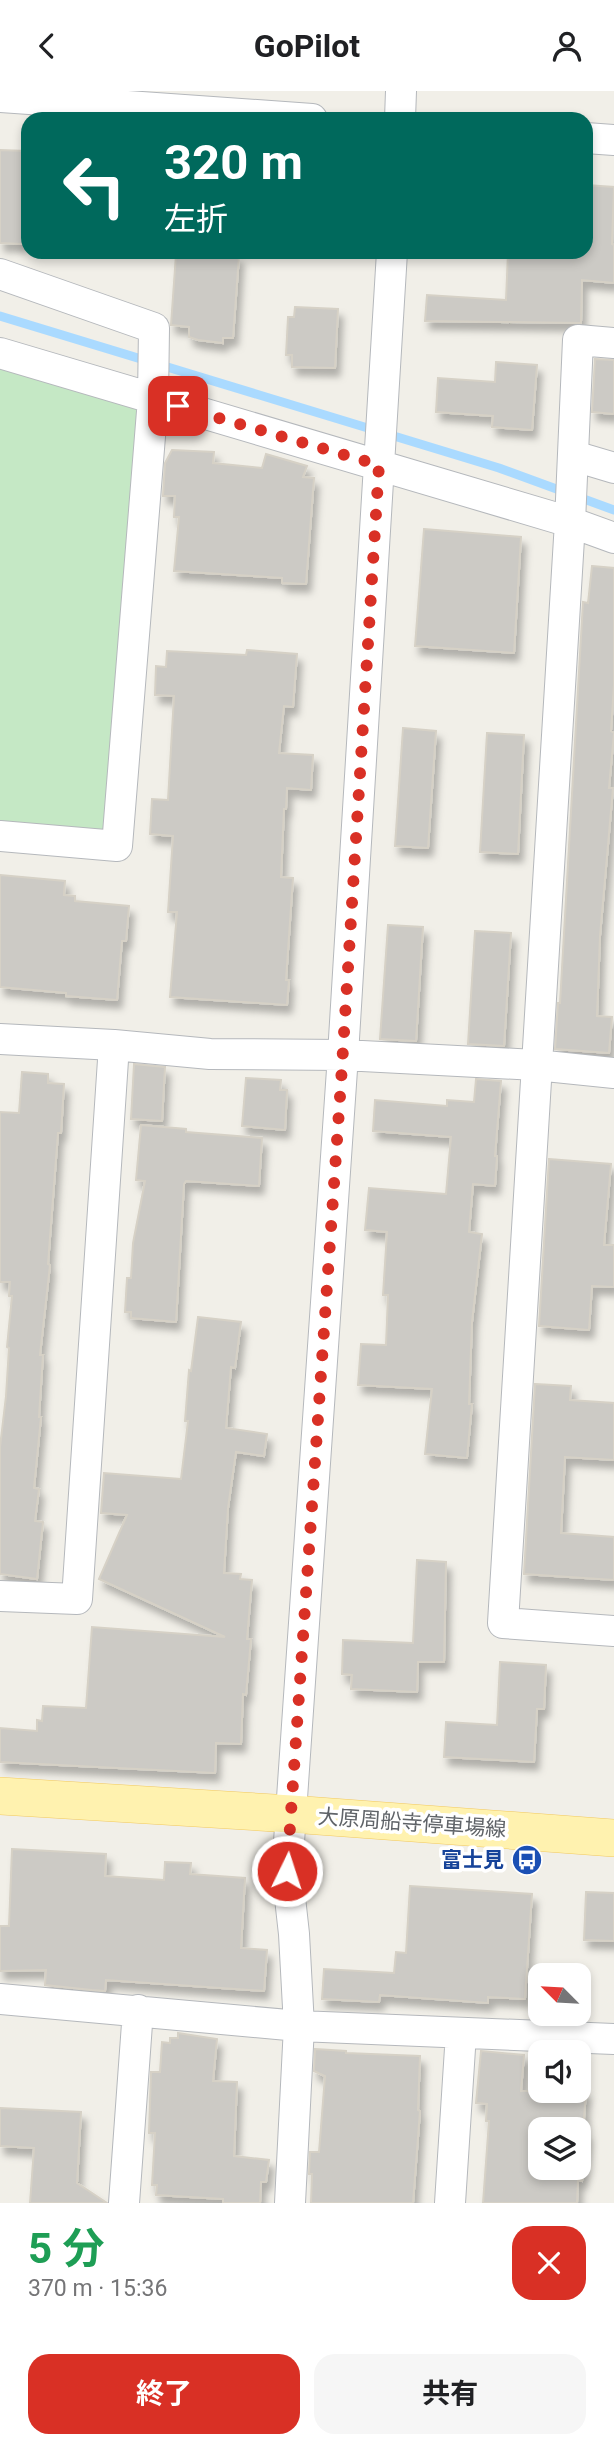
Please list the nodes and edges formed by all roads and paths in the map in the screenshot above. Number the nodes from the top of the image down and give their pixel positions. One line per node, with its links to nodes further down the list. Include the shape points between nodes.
1 (401, 91): 4 (street)
2 (0, 97): 3 (street)
3 (213, 112)
4 (400, 112)
5 (593, 138): 6 (street)
6 (614, 140)
7 (392, 259): 13 (street)
8 (0, 274): 11 (street, via 154,328)
9 (614, 343): 12 (street, via 578,340)
10 (0, 353): 11 (street)
11 (153, 399): 13 (street); 17 (street, via 117,846)
12 (574, 456): 14 (street); 15 (street)
13 (379, 465): 15 (street); 20 (street)
14 (614, 468)
15 (570, 522): 16 (street); 21 (street)
16 (614, 538)
17 (0, 836)
18 (0, 1039): 19 (street)
19 (114, 1045): 20 (street, via 210,1054); 23 (street, via 78,1599)
20 (342, 1055): 21 (street); 26 (street)
21 (536, 1065): 22 (street); 24 (street, via 503,1623)
22 (614, 1073)
23 (0, 1596)
24 (614, 1631)
25 (0, 1796): 26 (main road, 大原周船寺停車場線)
26 (291, 1814): 27 (main road, 大原周船寺停車場線); 30 (street, via 287,1871)
27 (614, 1838)
28 (0, 1999): 29 (street)
29 (138, 2010): 30 (street); 33 (street)
30 (299, 2026): 31 (street); 34 (street)
31 (461, 2033): 32 (street); 35 (street)
32 (614, 2039)
33 (124, 2203)
34 (290, 2203)
35 (450, 2203)

